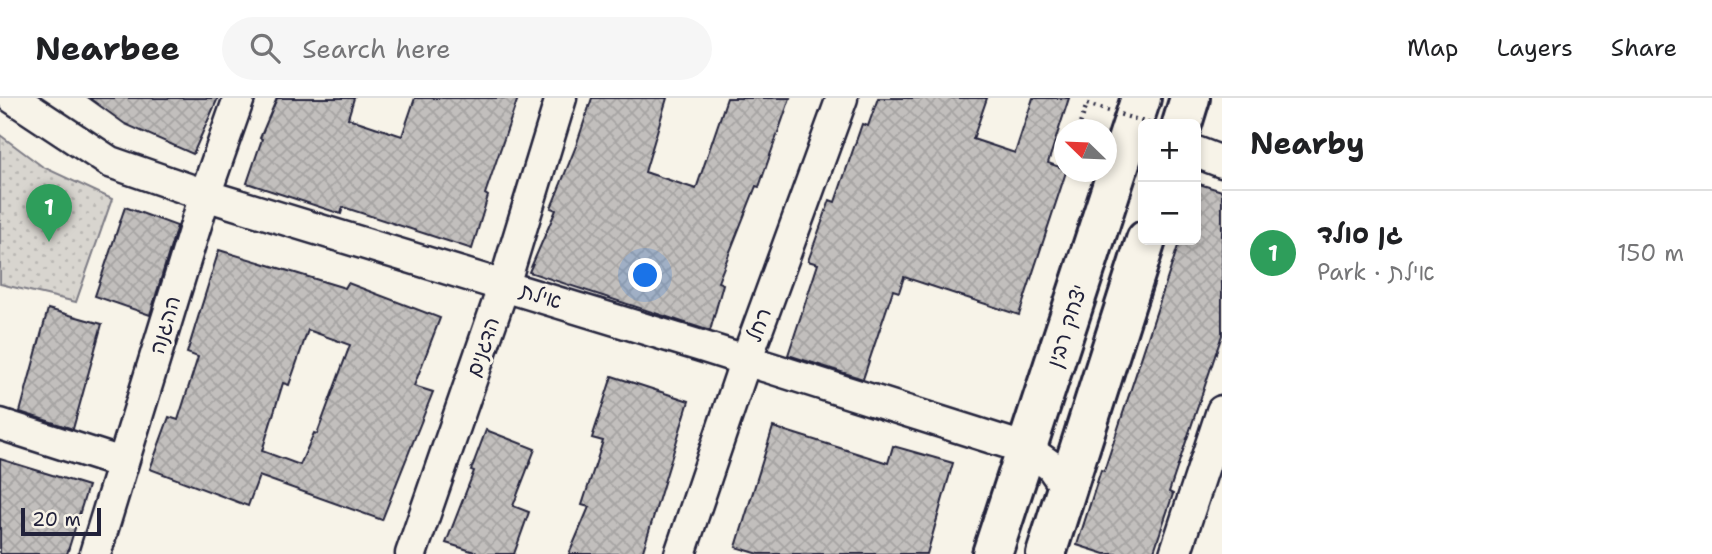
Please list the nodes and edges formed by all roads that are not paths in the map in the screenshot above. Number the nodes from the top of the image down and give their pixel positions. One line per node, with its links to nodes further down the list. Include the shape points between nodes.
1 (13, 98): 12 (street, אילת, via 110,162)
2 (239, 98): 12 (street, ההגנה)
3 (561, 98): 14 (street, הדגנים)
4 (842, 98): 15 (street, רחל)
5 (1141, 98): 7 (main road, יצחק רבין)
6 (1190, 98): 8 (main road)
7 (1140, 119)
8 (1184, 119)
9 (1138, 144): 18 (main road, יצחק רבין)
10 (1201, 154): 11 (street)
11 (1222, 162)
12 (205, 195): 14 (street, אילת); 19 (street, ההגנה)
13 (1144, 245): 20 (main road)
14 (504, 285): 15 (street, אילת); 22 (street, הדגנים)
15 (746, 362): 18 (street, אילת); 23 (street, רחל)
16 (1222, 411): 26 (street)
17 (0, 424): 19 (street)
18 (1027, 449): 20 (street, אילת, via 1051,466); 24 (main road, יצחק רבין)
19 (122, 463): 21 (street, ההגנה)
20 (1067, 489): 25 (main road)
21 (95, 554)
22 (411, 554)
23 (680, 554)
24 (992, 554)
25 (1046, 554)
26 (1175, 554)

